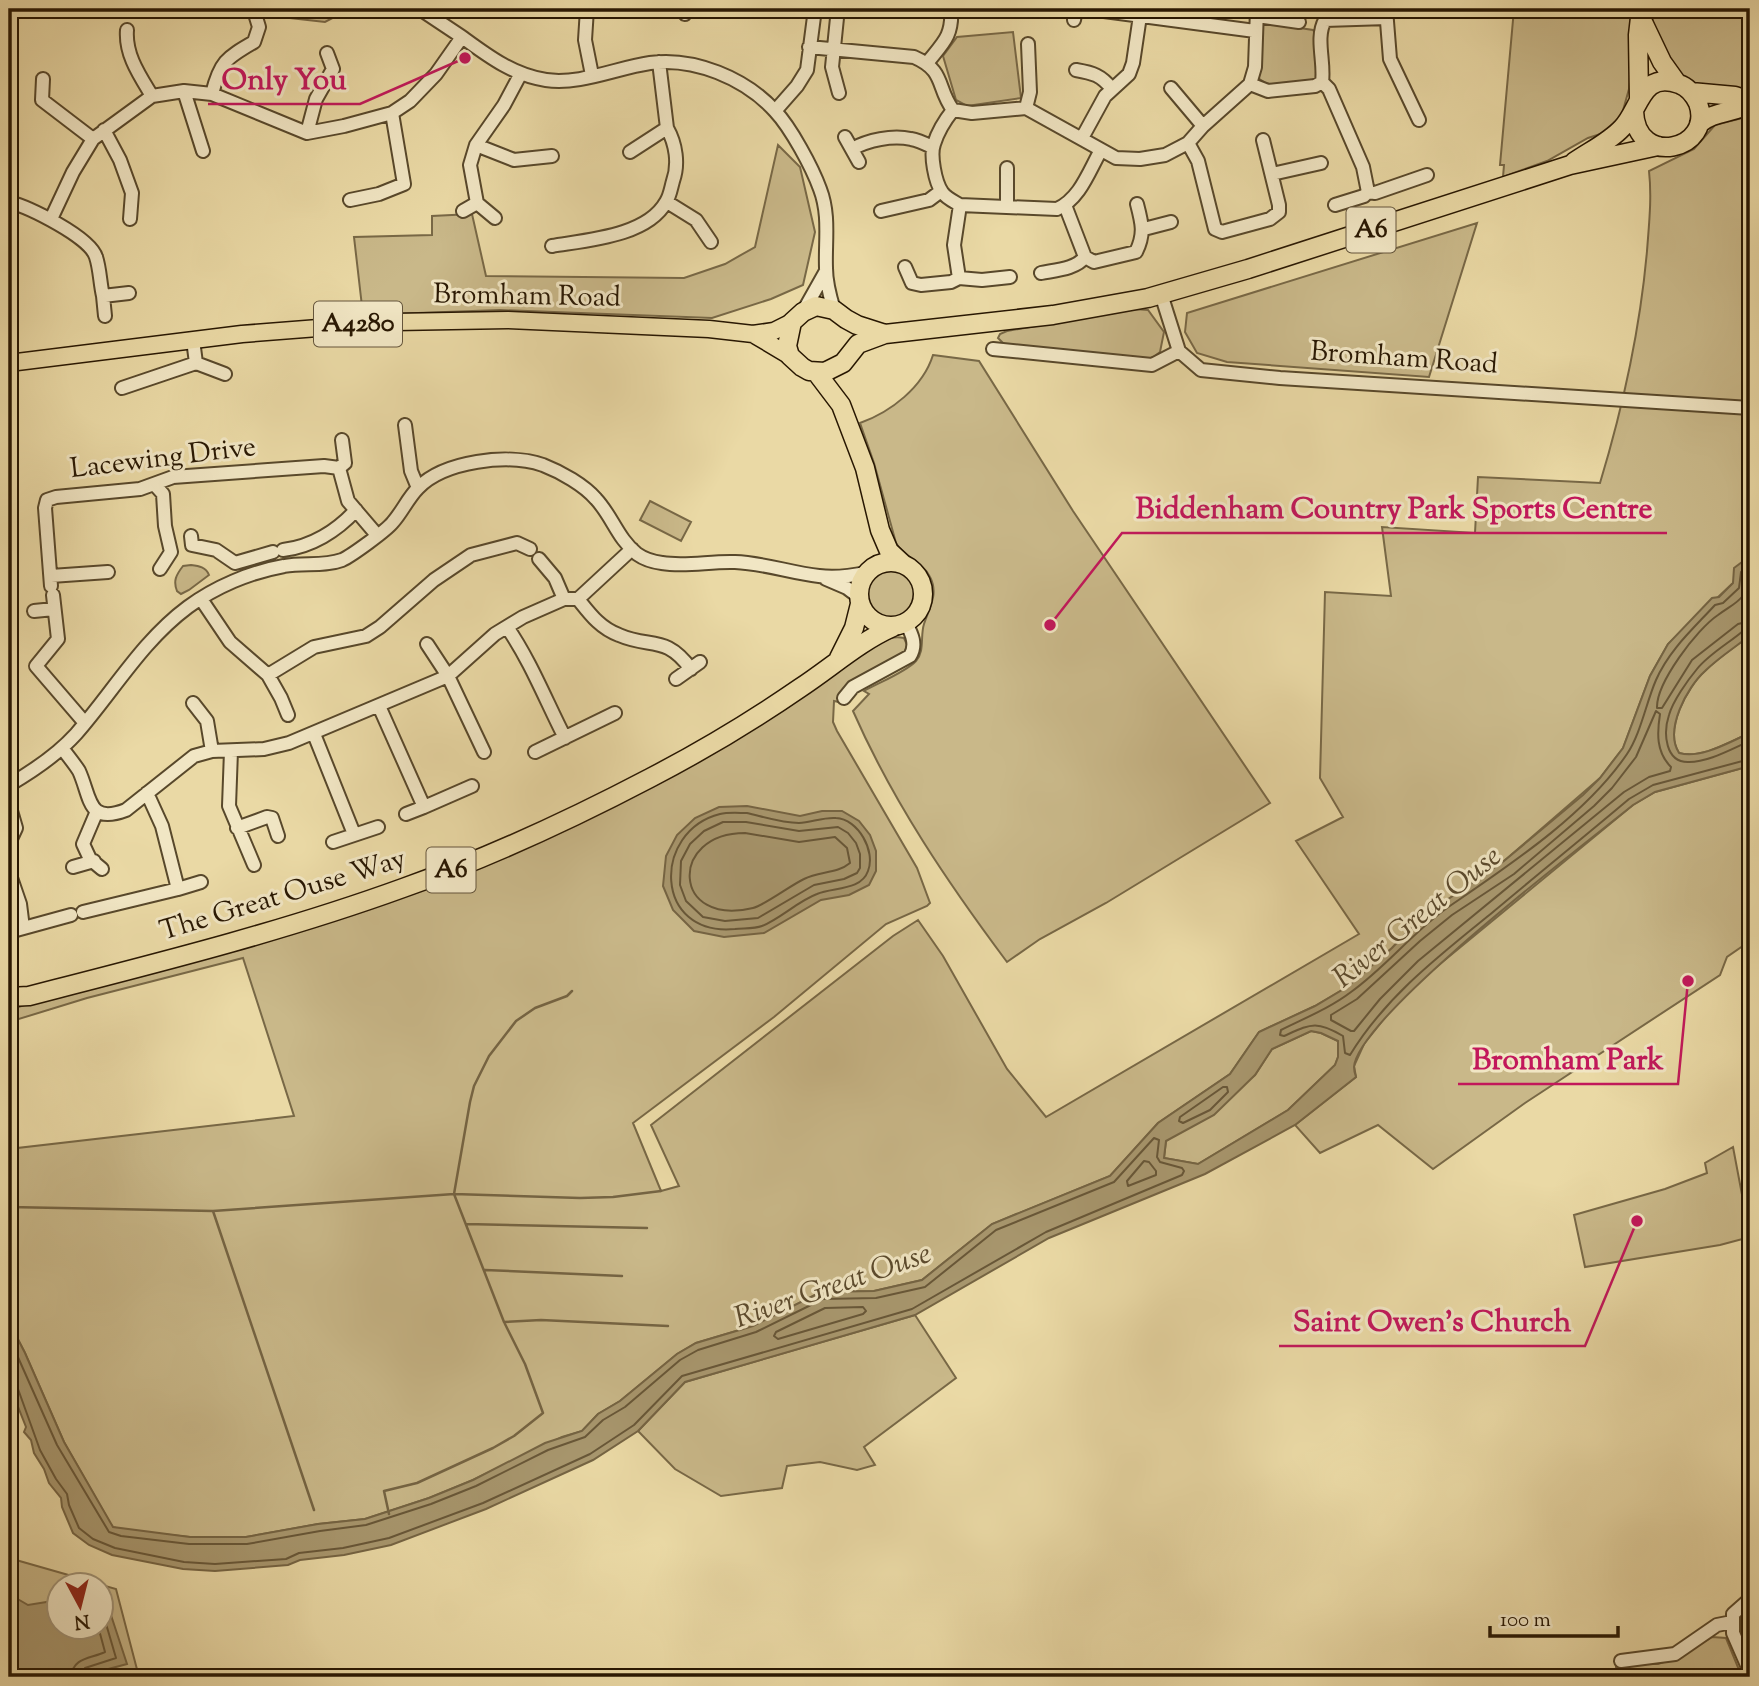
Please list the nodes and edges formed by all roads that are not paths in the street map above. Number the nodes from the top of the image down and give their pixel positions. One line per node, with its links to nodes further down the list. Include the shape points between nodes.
1 (420, 9): 15 (street)
2 (587, 9): 24 (street, via 585,40)
3 (815, 9): 17 (street)
4 (951, 9): 21 (street, via 952,27)
5 (1090, 9): 6 (street)
6 (1141, 12): 14 (street); 30 (street, via 1129,74)
7 (1257, 12): 12 (street); 14 (street)
8 (1386, 13): 26 (street, via 1325,20 1320,29); 41 (street, via 1390,59)
9 (1641, 13): 29 (highway, via 1662,62); 36 (highway)
10 (255, 14): 33 (street, via 259,26 254,42 219,68)
11 (837, 18): 18 (street)
12 (1299, 22)
13 (127, 30): 34 (street, via 126,45)
14 (1255, 31): 27 (street)
15 (462, 37): 23 (street); 40 (street, via 436,74)
16 (1028, 44): 37 (street)
17 (809, 47): 18 (street); 39 (street, via 803,79)
18 (833, 50): 21 (street, via 914,57); 32 (street)
19 (327, 53): 46 (street, via 333,69 316,99)
20 (659, 62): 24 (street); 39 (street, via 717,72); 44 (street)
21 (927, 63): 38 (street)
22 (1076, 70): 30 (street, via 1095,73)
23 (520, 75): 24 (street, via 568,81); 52 (street)
24 (593, 75)
25 (43, 79): 49 (street, via 42,100)
26 (1322, 82): 27 (street, via 1268,90); 67 (street, via 1363,167)
27 (1250, 84): 43 (street)
28 (1171, 88): 43 (street)
29 (1684, 88): 35 (highway, via 1735,96); 36 (highway, via 1656,84); 42 (highway, via 1697,101)
30 (1112, 89): 48 (street)
31 (184, 91): 33 (street); 34 (street); 57 (street)
32 (839, 93)
33 (212, 94): 46 (street)
34 (152, 96): 45 (street)
35 (1750, 103): 42 (highway)
36 (1636, 104): 53 (highway, via 1634,120 1642,137); 62 (highway, A6, via 1612,138)
37 (1026, 108): 38 (street, via 972,113); 48 (street)
38 (953, 110): 54 (street)
39 (775, 111): 88 (street, via 821,192 827,221)
40 (391, 113): 46 (street); 68 (street, via 404,184)
41 (1419, 120)
42 (1699, 124): 53 (highway, via 1683,144)
43 (1203, 126): 51 (street)
44 (667, 128): 58 (street); 71 (street, via 676,156)
45 (104, 130): 49 (street); 81 (street, via 132,193)
46 (307, 133)
47 (845, 137): 55 (street)
48 (1082, 138): 56 (street)
49 (93, 139): 80 (street)
50 (1264, 140): 64 (street)
51 (1188, 143): 56 (street, via 1165,155 1140,159 1116,158); 64 (street, via 1198,161 1215,229 1223,232 1270,219 1279,212)
52 (477, 145): 59 (street, via 513,160); 70 (street, via 470,165)
53 (1658, 146): 62 (highway, A6)
54 (932, 147): 55 (street, via 895,139 874,140); 66 (street)
55 (852, 149): 60 (street)
56 (1101, 150): 74 (street)
57 (203, 151)
58 (630, 152)
59 (552, 156)
60 (859, 162)
61 (1321, 163): 64 (street)
62 (1570, 165): 93 (highway, A6)
63 (1007, 168): 76 (street)
64 (1272, 174)
65 (1427, 175): 67 (street)
66 (941, 191): 73 (street); 78 (street, via 929,200)
67 (1368, 192): 75 (street)
68 (350, 200)
69 (9, 202): 80 (street)
70 (477, 202): 77 (street); 79 (street)
71 (667, 202): 84 (street, via 696,220); 85 (street, via 651,220 612,236)
72 (1137, 204): 83 (street)
73 (960, 205): 76 (street); 91 (street, via 954,245)
74 (1065, 205): 76 (street, via 1057,209); 86 (street)
75 (1335, 205)
76 (1007, 206)
77 (463, 211)
78 (881, 211)
79 (495, 218)
80 (51, 219): 94 (street, via 96,255)
81 (130, 219)
82 (1171, 222): 83 (street)
83 (1144, 229): 86 (street, via 1136,253 1094,262)
84 (711, 242)
85 (552, 246)
86 (1084, 257): 89 (street, via 1067,268)
87 (905, 267): 91 (street, via 912,283 921,285)
88 (826, 270): 95 (street); 97 (street)
89 (1041, 273)
90 (1010, 277): 91 (street)
91 (959, 278)
92 (129, 292): 94 (street)
93 (1161, 294): 99 (highway, A6, via 1053,315); 102 (street)
94 (103, 296): 96 (street)
95 (840, 314): 97 (highway, via 816,306); 99 (highway, A6); 104 (highway, via 852,330)
96 (105, 316)
97 (797, 317): 98 (main road, Bromham Road / A4280, via 774,331); 103 (highway, via 787,338)
98 (753, 334): 100 (main road, Bromham Road / A4280, via 461,320 320,327); 103 (main road, Bromham Road / A4280)
99 (885, 334): 104 (highway, A6, via 866,340)
100 (193, 340): 105 (main road, Bromham Road / A4280); 106 (street)
101 (993, 349): 102 (street, via 1152,365)
102 (1179, 351): 111 (street, Bromham Road, via 1201,370 1215,372)
103 (790, 356): 107 (highway)
104 (847, 358): 107 (highway, via 835,369); 110 (highway, A6)
105 (9, 363)
106 (196, 363): 108 (street); 109 (street)
107 (816, 372): 110 (highway, A6)
108 (225, 374)
109 (122, 388)
110 (841, 405): 118 (highway, A6)
111 (1750, 408)
112 (405, 425): 116 (street)
113 (342, 440): 114 (street, via 345,463)
114 (340, 468): 115 (street, Lacewing Drive, via 173,477); 117 (street, via 348,501)
115 (155, 485): 126 (street, via 163,494 171,552); 131 (street, Lacewing Drive, via 47,500)
116 (418, 488): 119 (street, via 391,525); 122 (street, via 443,472 481,460 543,465 596,498)
117 (356, 510): 119 (street); 124 (street, via 333,531 304,545)
118 (880, 530): 125 (highway, A6, via 888,551); 127 (highway, A6)
119 (377, 535): 130 (street, via 343,560 286,565)
120 (191, 536): 124 (street, via 192,545 216,550)
121 (530, 548): 141 (street, via 517,543 471,555 366,636 314,646)
122 (632, 549): 129 (street, via 657,563 737,562); 134 (street)
123 (539, 559): 133 (street)
124 (235, 563): 130 (street)
125 (903, 564): 127 (highway, via 883,563); 137 (highway, A6, via 915,572 923,592 921,607)
126 (160, 569)
127 (869, 571): 129 (street); 135 (highway, A6, via 860,584)
128 (108, 572): 131 (street)
129 (819, 576): 135 (street, via 847,588)
130 (235, 581): 132 (street)
131 (52, 591): 136 (street); 149 (street, via 58,639 36,666)
132 (201, 599): 141 (street, via 230,642); 149 (street, via 158,633)
133 (564, 599): 134 (street); 138 (street)
134 (578, 599): 143 (street, via 605,628 627,639 664,644 696,665)
135 (859, 601): 137 (highway, via 873,621); 140 (highway, The Great Ouse Way / A6, via 854,628)
136 (34, 611)
137 (900, 625): 140 (highway, The Great Ouse Way / A6, via 868,639); 144 (street, via 914,642 910,656 853,687)
138 (507, 627): 142 (street); 151 (street)
139 (427, 644): 142 (street)
140 (837, 661): 177 (highway, The Great Ouse Way / A6, via 765,711 652,777 467,864 274,930)
141 (268, 675): 148 (street)
142 (448, 676): 146 (street); 155 (street)
143 (676, 680)
144 (844, 698)
145 (193, 702): 153 (street, via 207,721)
146 (380, 706): 150 (street); 161 (street)
147 (615, 713): 151 (street)
148 (288, 715)
149 (85, 723): 152 (street)
150 (314, 734): 154 (street, via 264,748); 166 (street)
151 (565, 738): 156 (street)
152 (61, 748): 157 (street); 162 (street, via 80,774)
153 (212, 751): 154 (street); 159 (street, via 194,756)
154 (231, 751): 165 (street, via 229,806)
155 (484, 752)
156 (535, 752)
157 (9, 785)
158 (472, 786): 161 (street)
159 (147, 793): 162 (street, via 114,815); 174 (street, via 162,826)
160 (9, 804): 169 (street, via 16,828)
161 (424, 807): 163 (street)
162 (97, 811): 171 (street, via 83,844 90,859 99,865)
163 (406, 814)
164 (378, 827): 166 (street)
165 (237, 828): 167 (street, via 267,817 272,818); 170 (street)
166 (354, 834): 168 (street)
167 (278, 836)
168 (333, 842)
169 (9, 843)
170 (254, 865)
171 (73, 867)
172 (9, 872): 175 (street)
173 (201, 882): 174 (street)
174 (178, 889): 175 (street)
175 (23, 928): 176 (street)
176 (9, 932)
177 (29, 996): 178 (highway, The Great Ouse Way / A6); 179 (highway, The Great Ouse Way / A6)
178 (9, 998)
179 (9, 1005)
180 (1750, 1599): 181 (street, via 1739,1607)
181 (1732, 1622): 182 (street, via 1717,1625 1675,1654); 183 (street)
182 (1620, 1661)
183 (1750, 1672)

